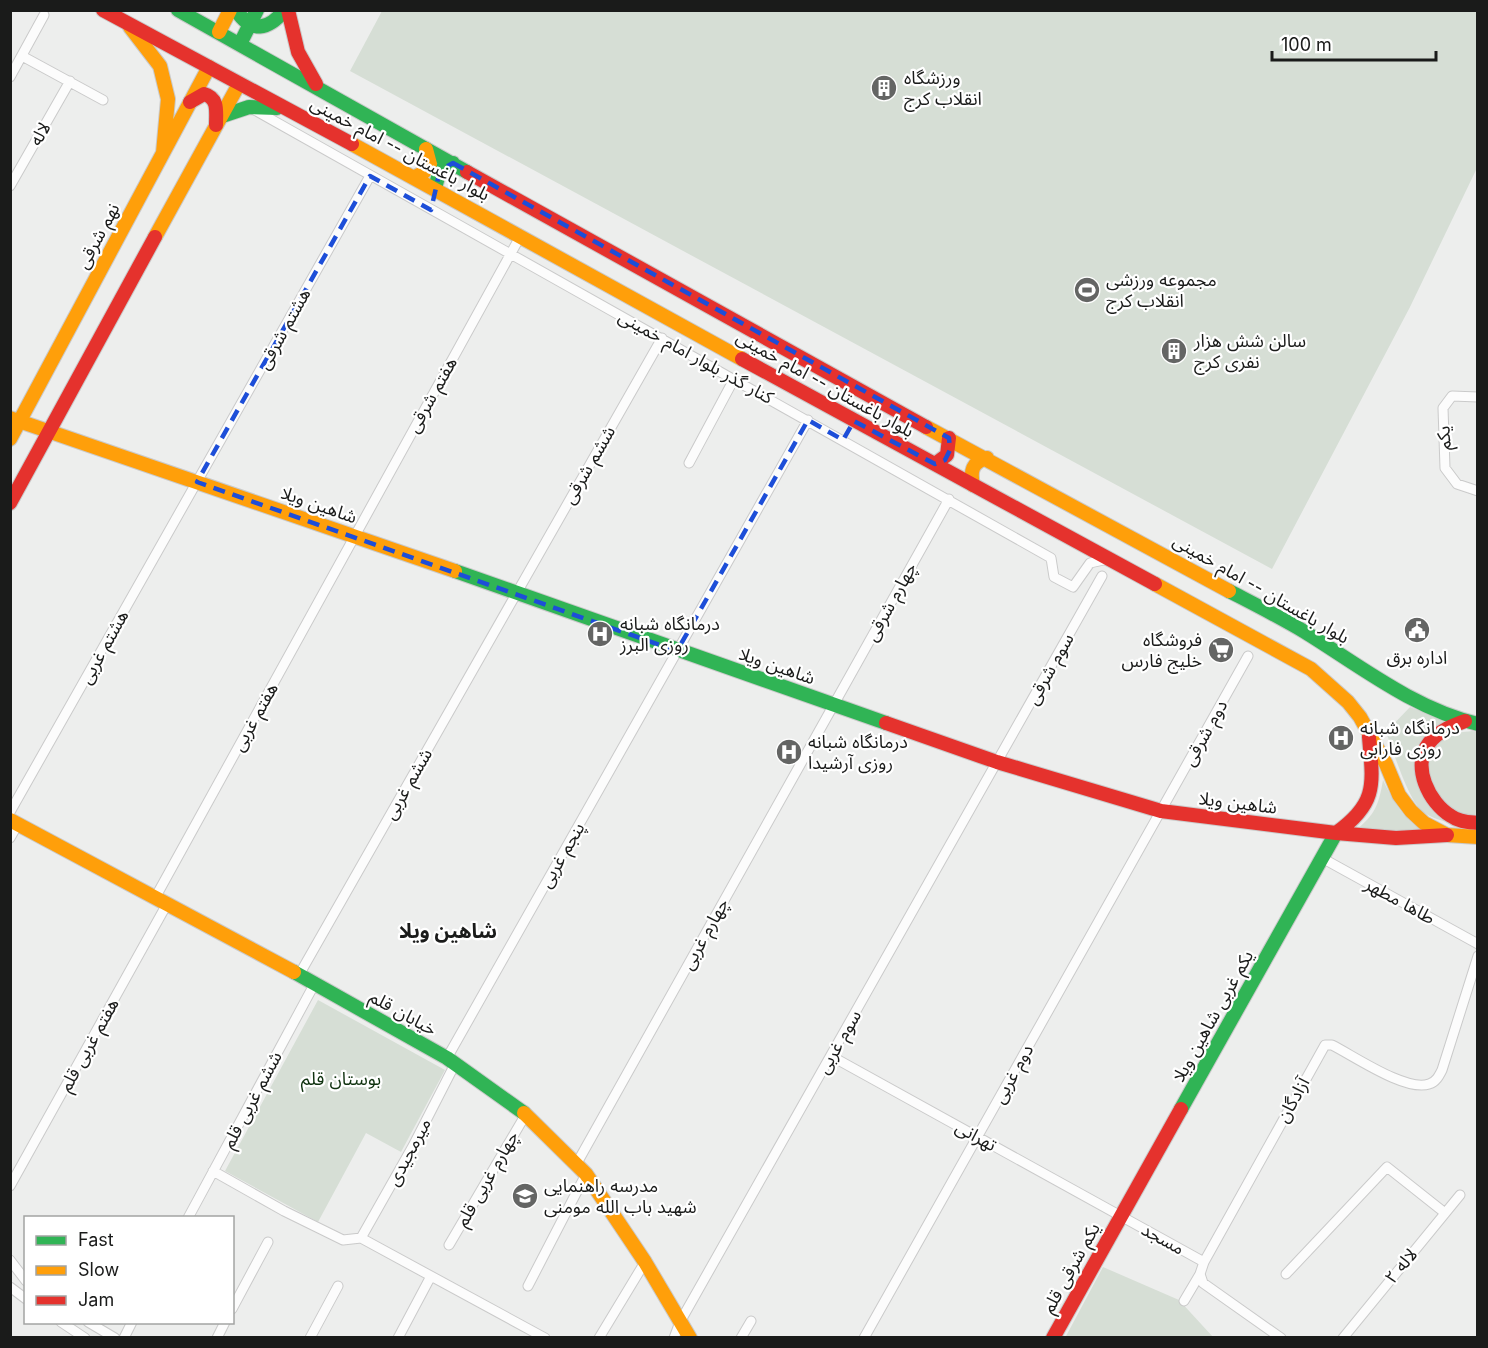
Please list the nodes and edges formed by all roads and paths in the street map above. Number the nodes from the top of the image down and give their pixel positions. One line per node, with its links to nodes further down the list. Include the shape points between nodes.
1 (103, 10): 8 (main road, بلوار باغستان -- امام خمینی)
2 (178, 10): 10 (main road, بلوار باغستان -- امام خمینی)
3 (230, 10): 10 (main road)
4 (236, 10): 9 (main road)
5 (257, 10): 9 (main road)
6 (287, 10): 9 (main road, via 269,26); 17 (main road, via 298,52)
7 (42, 12): 12 (street)
8 (126, 22): 13 (main road, بلوار باغستان -- امام خمینی); 24 (main road, via 160,66 168,99)
9 (250, 25): 11 (main road)
10 (219, 32): 11 (main road, بلوار باغستان -- امام خمینی)
11 (240, 44): 17 (main road, بلوار باغستان -- امام خمینی)
12 (22, 56): 14 (street); 15 (street)
13 (208, 67): 16 (main road, بلوار باغستان -- امام خمینی); 19 (main road, نهم شرقی)
14 (10, 77)
15 (70, 81): 18 (street); 28 (street, لاله)
16 (240, 84): 21 (main road, بلوار باغستان -- امام خمینی); 22 (main road)
17 (318, 87): 23 (main road, بلوار باغستان -- امام خمینی)
18 (103, 99)
19 (190, 102): 22 (main road, via 204,94 211,96); 24 (main road, نهم شرقی)
20 (248, 106): 21 (main road); 22 (main road, via 231,111); 26 (street, کنار گذر بلوار امام خمینی)
21 (291, 111): 27 (main road, بلوار باغستان -- امام خمینی)
22 (219, 121): 38 (main road)
23 (426, 149): 25 (main road, بلوار باغستان -- امام خمینی); 27 (main road, via 430,164)
24 (163, 153): 35 (main road, نهم شرقی)
25 (453, 163): 29 (main road, via 440,170); 39 (main road, بلوار باغستان -- امام خمینی)
26 (370, 176): 31 (street, کنار گذر بلوار امام خمینی); 45 (street, هشتم شرقی)
27 (415, 177): 29 (main road, بلوار باغستان -- امام خمینی)
28 (10, 186)
29 (435, 189): 30 (main road, بلوار باغستان -- امام خمینی)
30 (521, 235): 31 (street, هفتم شرقی); 37 (main road, بلوار باغستان -- امام خمینی)
31 (510, 254): 32 (street, کنار گذر بلوار امام خمینی); 50 (street, هفتم شرقی)
32 (662, 338): 33 (street, کنار گذر بلوار امام خمینی); 53 (street, ششم شرقی)
33 (734, 379): 36 (street, کنار گذر بلوار امام خمینی); 43 (street)
34 (1478, 397): 47 (street, یکم, via 1452,396 1443,408 1445,468 1457,484)
35 (15, 419): 38 (main road, شاهین ویلا); 40 (main road, نهم شرقی)
36 (808, 420): 41 (street, کنار گذر بلوار امام خمینی); 54 (street, پنجم غربی)
37 (854, 421): 41 (street); 44 (main road, بلوار باغستان -- امام خمینی)
38 (50, 431): 45 (main road, شاهین ویلا); 49 (main road)
39 (949, 438): 42 (main road, بلوار باغستان -- امام خمینی); 44 (main road, via 948,455)
40 (10, 439)
41 (843, 440): 48 (street, کنار گذر بلوار امام خمینی)
42 (987, 458): 46 (main road, via 972,466); 57 (main road, بلوار باغستان -- امام خمینی, via 1303,631 1430,708)
43 (689, 463)
44 (935, 464): 46 (main road, بلوار باغستان -- امام خمینی)
45 (197, 482): 50 (main road, شاهین ویلا); 61 (street, هشتم غربی)
46 (973, 485): 51 (main road, بلوار باغستان -- امام خمینی)
47 (1478, 491)
48 (949, 499): 51 (street, کنار گذر بلوار امام خمینی, via 1051,558 1054,577 1073,587 1090,563); 56 (street, چهارم شرقی)
49 (10, 503)
50 (355, 536): 53 (main road, شاهین ویلا); 69 (street, هفتم غربی)
51 (1110, 559): 58 (main road, بلوار باغستان -- امام خمینی, via 1311,669 1348,702)
52 (1102, 576): 59 (street, سوم شرقی)
53 (517, 592): 54 (main road, شاهین ویلا); 72 (street, ششم غربی)
54 (677, 651): 56 (main road, شاهین ویلا); 75 (street, پنجم غربی)
55 (1248, 656): 60 (street, دوم شرقی)
56 (834, 705): 59 (main road, شاهین ویلا); 78 (street, چهارم غربی)
57 (1471, 723): 63 (main road, via 1447,727 1431,740 1424,750 1422,764 1424,780 1439,806 1451,817)
58 (1369, 734): 64 (main road, via 1370,799 1362,814); 65 (main road, بلوار باغستان -- امام خمینی, via 1411,811)
59 (998, 762): 60 (main road, شاهین ویلا); 74 (street, سوم غربی)
60 (1161, 811): 64 (main road, شاهین ویلا); 77 (street, دوم غربی)
61 (10, 812)
62 (14, 822): 67 (street); 69 (main road, خیابان قلم)
63 (1478, 823)
64 (1336, 833): 65 (main road, شاهین ویلا); 68 (main road, یکم غربی شاهین ویلا)
65 (1447, 835): 66 (main road, بلوار باغستان -- امام خمینی)
66 (1478, 837)
67 (10, 838)
68 (1322, 858): 70 (street, طاها مطهر); 84 (main road, یکم غربی شاهین ویلا)
69 (161, 901): 72 (main road, خیابان قلم); 80 (street, هفتم غربی قلم)
70 (1478, 944)
71 (1478, 956): 89 (street, آزادگان, via 1442,1070 1430,1084 1410,1084 1325,1045)
72 (299, 975): 73 (main road, خیابان قلم)
73 (315, 984): 75 (main road, خیابان قلم); 79 (street, ششم غربی قلم)
74 (831, 1056): 77 (street, تهرانی); 102 (street, سوم غربی)
75 (451, 1061): 76 (main road, خیابان قلم); 85 (street, میرمجیدی, via 413,1146)
76 (526, 1114): 78 (main road, خیابان قلم); 87 (street, چهارم غربی قلم)
77 (977, 1137): 84 (street, تهرانی); 119 (street, دوم غربی)
78 (582, 1169): 90 (main road, خیابان قلم); 96 (street)
79 (213, 1171): 83 (street, ششم غربی قلم); 85 (street, via 343,1240)
80 (10, 1186)
81 (1460, 1195): 82 (street, لاله ۲)
82 (1445, 1213): 91 (street, via 1387,1167); 122 (street, لاله ۲)
83 (189, 1216)
84 (1121, 1216): 89 (street, مسجد); 120 (main road, یکم شرقی قلم)
85 (361, 1238): 92 (street)
86 (268, 1242): 100 (street)
87 (449, 1245)
88 (10, 1260): 93 (street)
89 (1204, 1262): 94 (street, آزادگان)
90 (645, 1263): 102 (main road, خیابان قلم); 114 (street)
91 (1286, 1274)
92 (431, 1276): 112 (street); 113 (street)
93 (24, 1278)
94 (1202, 1279): 99 (street, آزادگان); 121 (street)
95 (338, 1286): 111 (street)
96 (528, 1286)
97 (10, 1287): 98 (street)
98 (24, 1298)
99 (1184, 1301)
100 (234, 1305)
101 (751, 1321): 118 (street)
102 (680, 1322): 115 (street); 116 (street); 117 (main road, خیابان قلم)
103 (63, 1324): 107 (street)
104 (90, 1324): 108 (street)
105 (131, 1324): 109 (street)
106 (224, 1324): 110 (street)
107 (85, 1338)
108 (115, 1338)
109 (124, 1338)
110 (217, 1338)
111 (310, 1338)
112 (398, 1338)
113 (545, 1338)
114 (599, 1338)
115 (668, 1338)
116 (674, 1338)
117 (690, 1338)
118 (741, 1338)
119 (864, 1338)
120 (1053, 1338)
121 (1281, 1338)
122 (1343, 1338)

